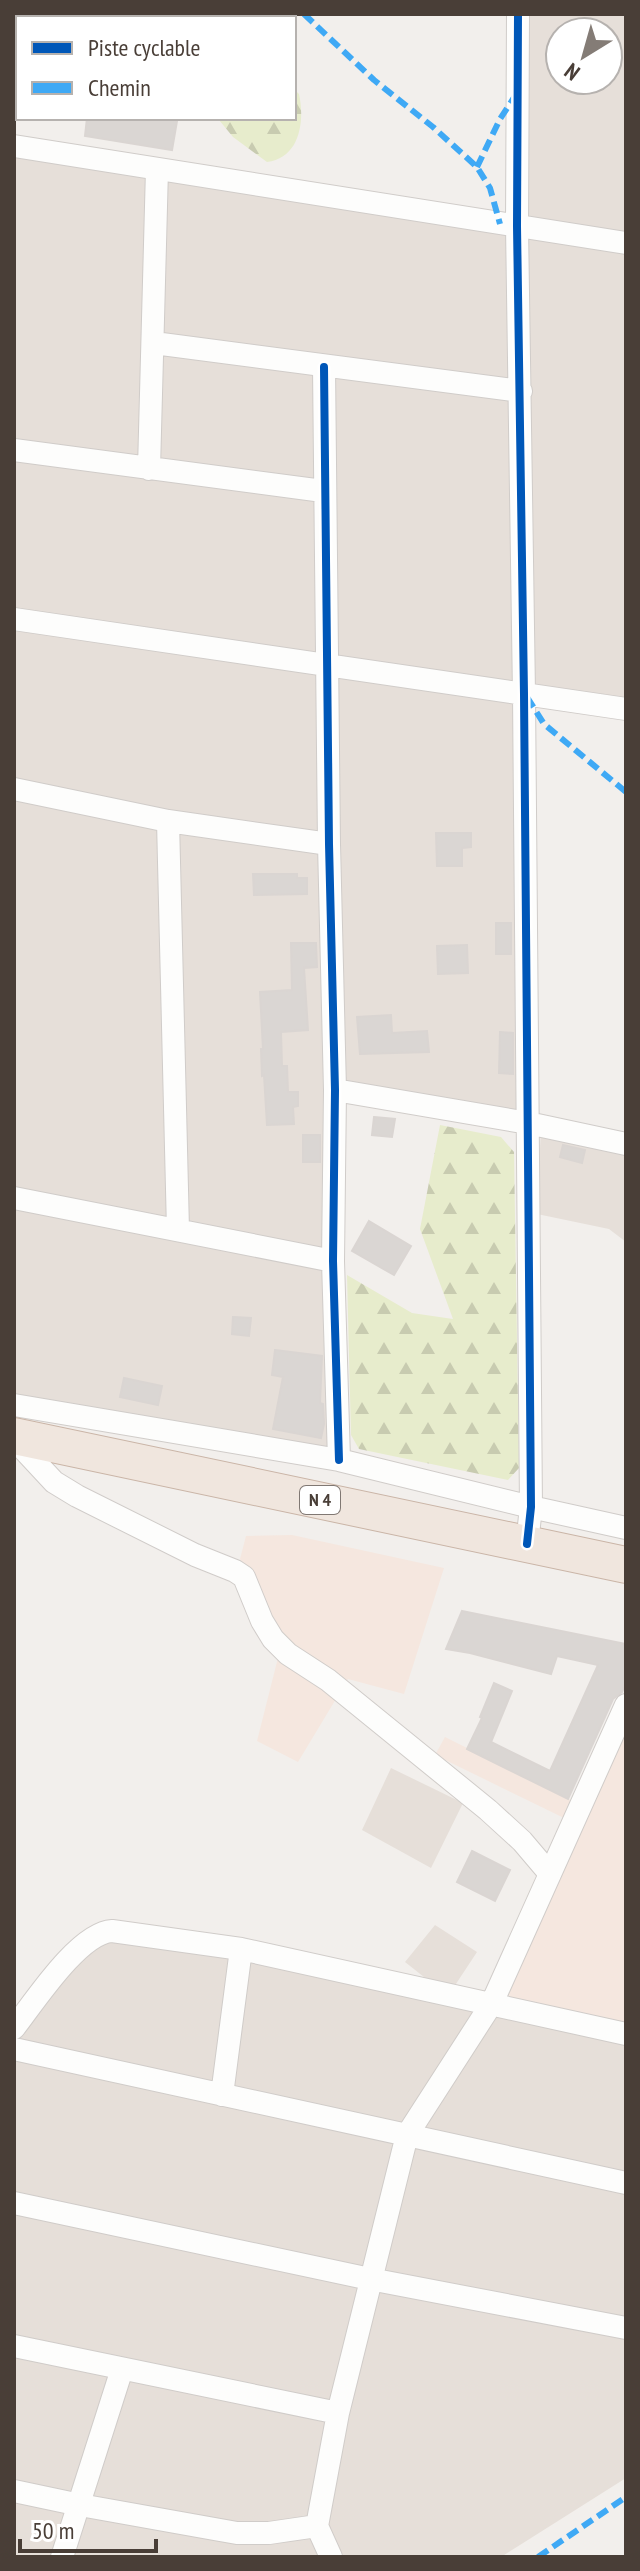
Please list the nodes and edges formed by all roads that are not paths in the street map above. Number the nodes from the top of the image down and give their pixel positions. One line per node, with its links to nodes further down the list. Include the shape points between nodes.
1 (518, 14): 4 (street)
2 (14, 146): 3 (street)
3 (157, 169): 4 (street); 6 (street)
4 (517, 226): 5 (street); 8 (street)
5 (626, 243)
6 (154, 343): 7 (street); 10 (street)
7 (324, 367): 8 (street); 11 (street)
8 (521, 391): 14 (street)
9 (14, 450): 10 (street)
10 (149, 469): 11 (street)
11 (323, 491): 13 (street)
12 (14, 619): 13 (street)
13 (328, 665): 14 (street); 18 (street)
14 (524, 694): 15 (street); 20 (street)
15 (626, 709)
16 (14, 789): 17 (street)
17 (168, 821): 18 (street); 23 (street)
18 (329, 844): 19 (street)
19 (335, 1090): 20 (street); 24 (street)
20 (528, 1123): 21 (street); 28 (street)
21 (626, 1144)
22 (14, 1198): 23 (street)
23 (178, 1230): 24 (street)
24 (333, 1261): 27 (street)
25 (14, 1405): 27 (street)
26 (14, 1438): 30 (highway, N 4); 33 (street, via 54,1482 77,1496 244,1577 262,1621 288,1654 480,1803)
27 (339, 1460): 28 (street)
28 (531, 1507): 29 (street); 30 (street)
29 (626, 1528)
30 (527, 1544): 31 (highway, N 4)
31 (626, 1565)
32 (626, 1705): 33 (street)
33 (550, 1874): 35 (street)
34 (241, 1949): 35 (street); 36 (street, via 101,1931 83,1943); 39 (street)
35 (492, 2003): 37 (street); 40 (street)
36 (14, 2028)
37 (626, 2034)
38 (14, 2049): 39 (street)
39 (222, 2095): 40 (street)
40 (407, 2135): 41 (street); 43 (street)
41 (626, 2183)
42 (14, 2203): 43 (street)
43 (370, 2279): 44 (street); 47 (street)
44 (626, 2328)
45 (14, 2346): 46 (street)
46 (122, 2369): 47 (street); 49 (street)
47 (338, 2413): 50 (street)
48 (14, 2491): 49 (street)
49 (80, 2505): 50 (street, via 237,2533); 51 (street)
50 (317, 2526): 52 (street)
51 (62, 2557)
52 (331, 2557)

